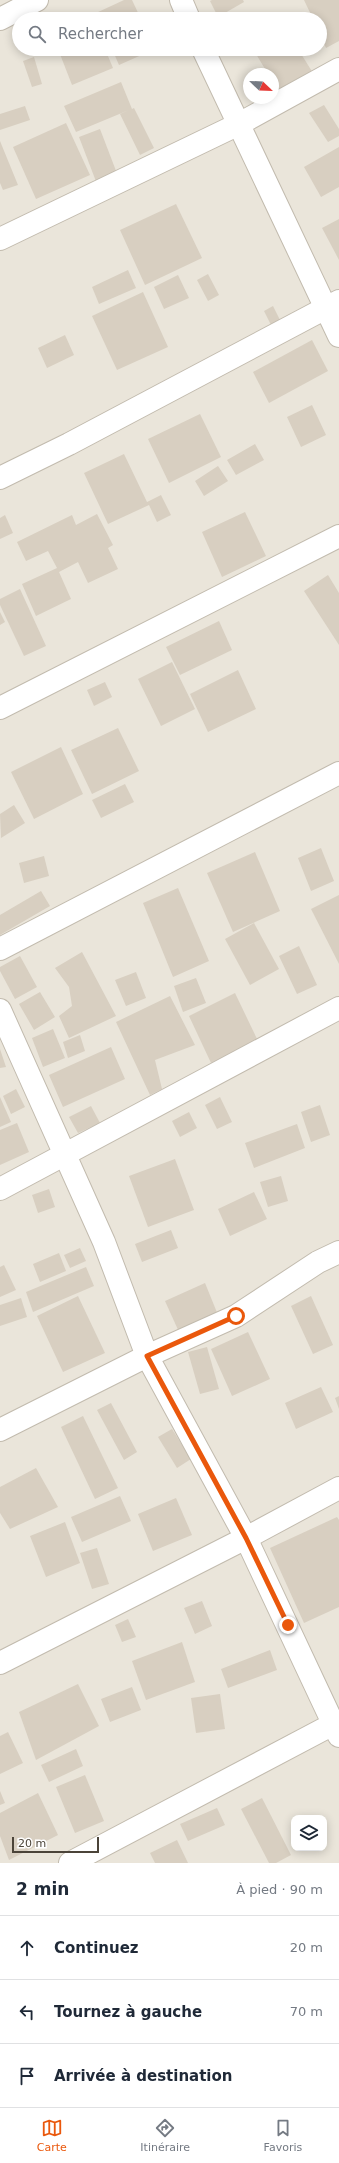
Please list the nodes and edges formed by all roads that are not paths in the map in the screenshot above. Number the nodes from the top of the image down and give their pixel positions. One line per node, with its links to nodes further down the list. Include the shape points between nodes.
1 (37, 0): 3 (street)
2 (181, 0): 4 (street)
3 (14, 12)
4 (186, 12)
5 (12, 13): 6 (street)
6 (0, 19)
7 (206, 56): 9 (street)
8 (339, 68): 9 (street)
9 (239, 124): 10 (street); 11 (street)
10 (0, 239)
11 (333, 305): 12 (street); 13 (street)
12 (339, 336)
13 (0, 478)
14 (339, 536): 15 (street)
15 (0, 708)
16 (339, 773): 17 (street)
17 (0, 949)
18 (339, 1008): 20 (street)
19 (0, 1010): 20 (street)
20 (64, 1155): 21 (street); 23 (street, via 104,1242)
21 (0, 1189)
22 (339, 1252): 23 (street, via 318,1262 236,1316)
23 (147, 1356): 24 (street); 26 (street)
24 (0, 1430)
25 (339, 1488): 26 (street)
26 (246, 1538): 27 (street); 28 (street)
27 (0, 1664)
28 (337, 1727): 29 (street)
29 (70, 1863)

